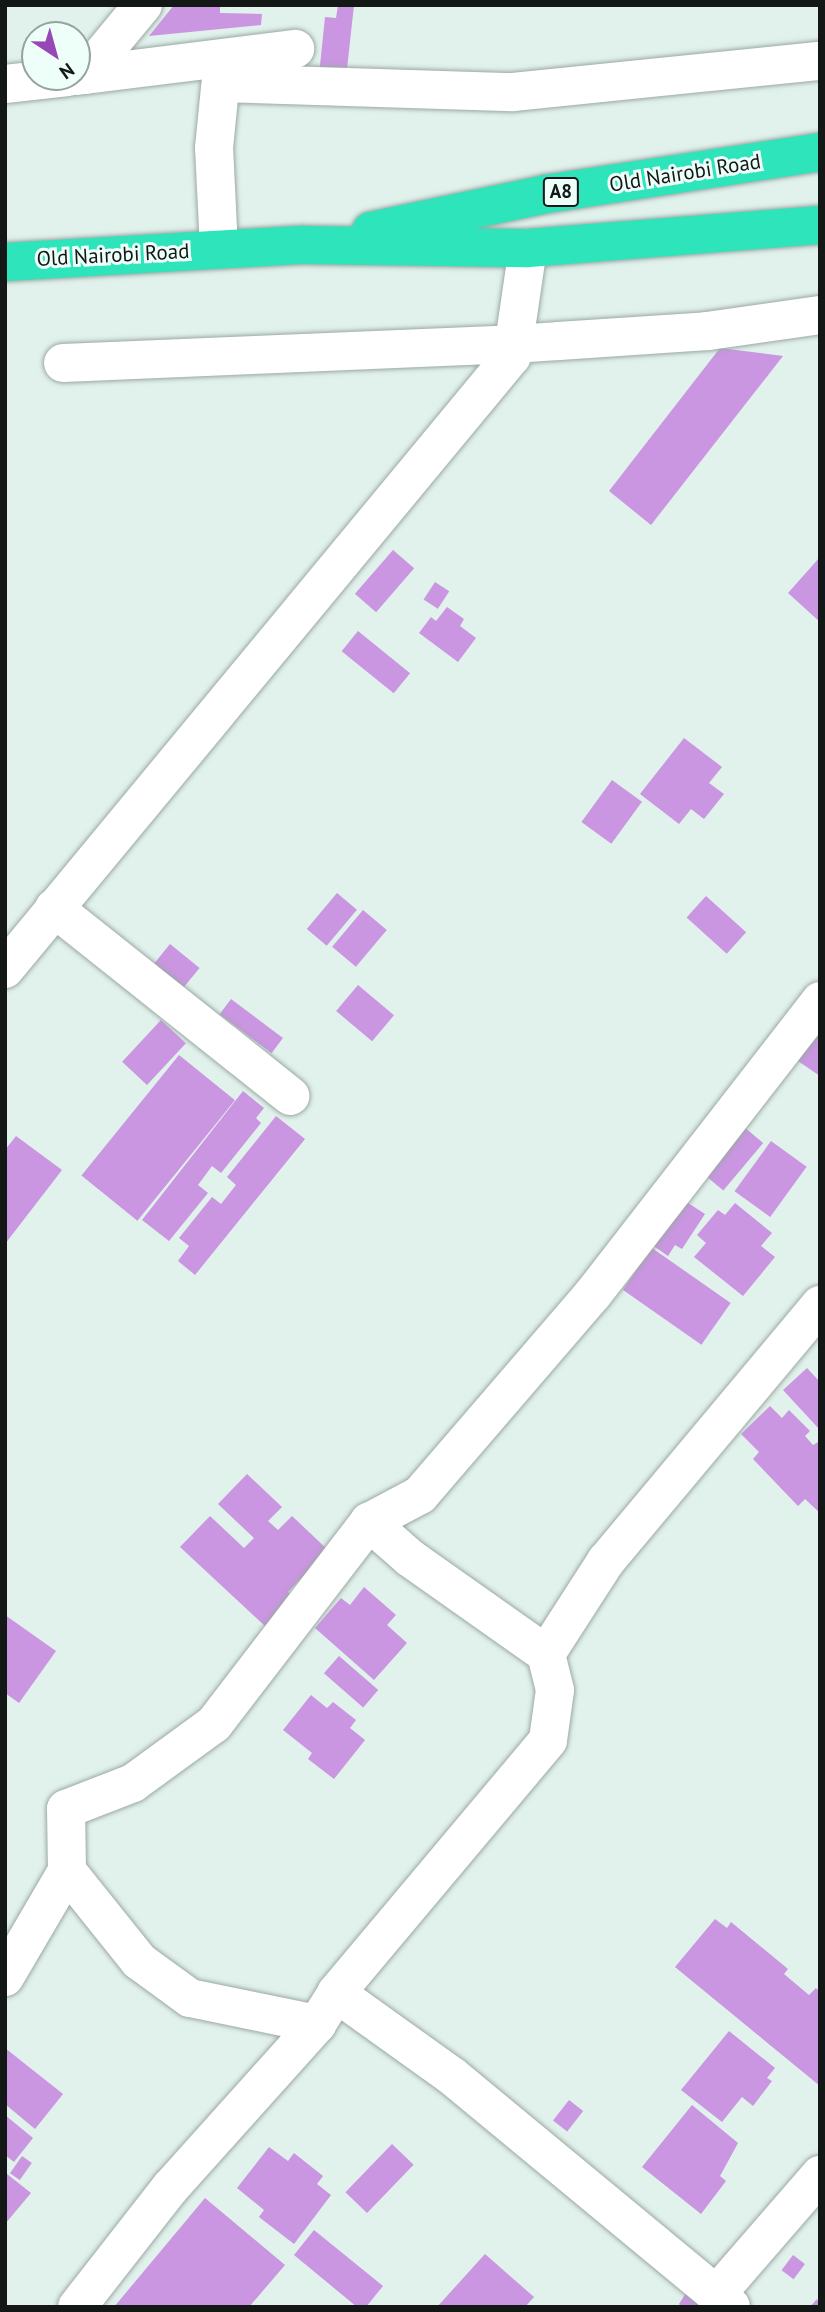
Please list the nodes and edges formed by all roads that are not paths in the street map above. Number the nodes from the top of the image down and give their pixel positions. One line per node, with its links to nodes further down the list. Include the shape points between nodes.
1 (143, 5): 3 (street)
2 (295, 49): 5 (street)
3 (91, 61)
4 (820, 61): 5 (street, via 513,92)
5 (222, 70): 6 (street); 11 (street, via 214,148)
6 (91, 75)
7 (820, 152): 9 (highway, Old Nairobi Road / A8, via 547,194)
8 (820, 225): 10 (highway, Old Nairobi Road / A8)
9 (304, 245): 10 (highway, Old Nairobi Road / A8); 11 (highway, Old Nairobi Road / A8)
10 (528, 248): 14 (street)
11 (219, 249): 12 (highway, Old Nairobi Road / A8)
12 (5, 262)
13 (820, 314): 14 (street, via 708,331)
14 (514, 344): 15 (street); 16 (street, via 512,356 299,619)
15 (62, 363)
16 (54, 908): 17 (street); 19 (street)
17 (5, 969)
18 (820, 1001): 21 (street, via 593,1294 420,1495)
19 (290, 1096)
20 (820, 1305): 22 (street, via 606,1561)
21 (369, 1522): 22 (street, via 410,1558); 23 (street, via 214,1724 133,1783 66,1810)
22 (546, 1654): 25 (street, via 555,1690 548,1740)
23 (67, 1871): 24 (street); 25 (street, via 139,1961 190,1998)
24 (5, 1977)
25 (327, 2009): 27 (street, via 452,2076); 28 (street, via 170,2189)
26 (820, 2175): 27 (street)
27 (723, 2301)
28 (77, 2307)

